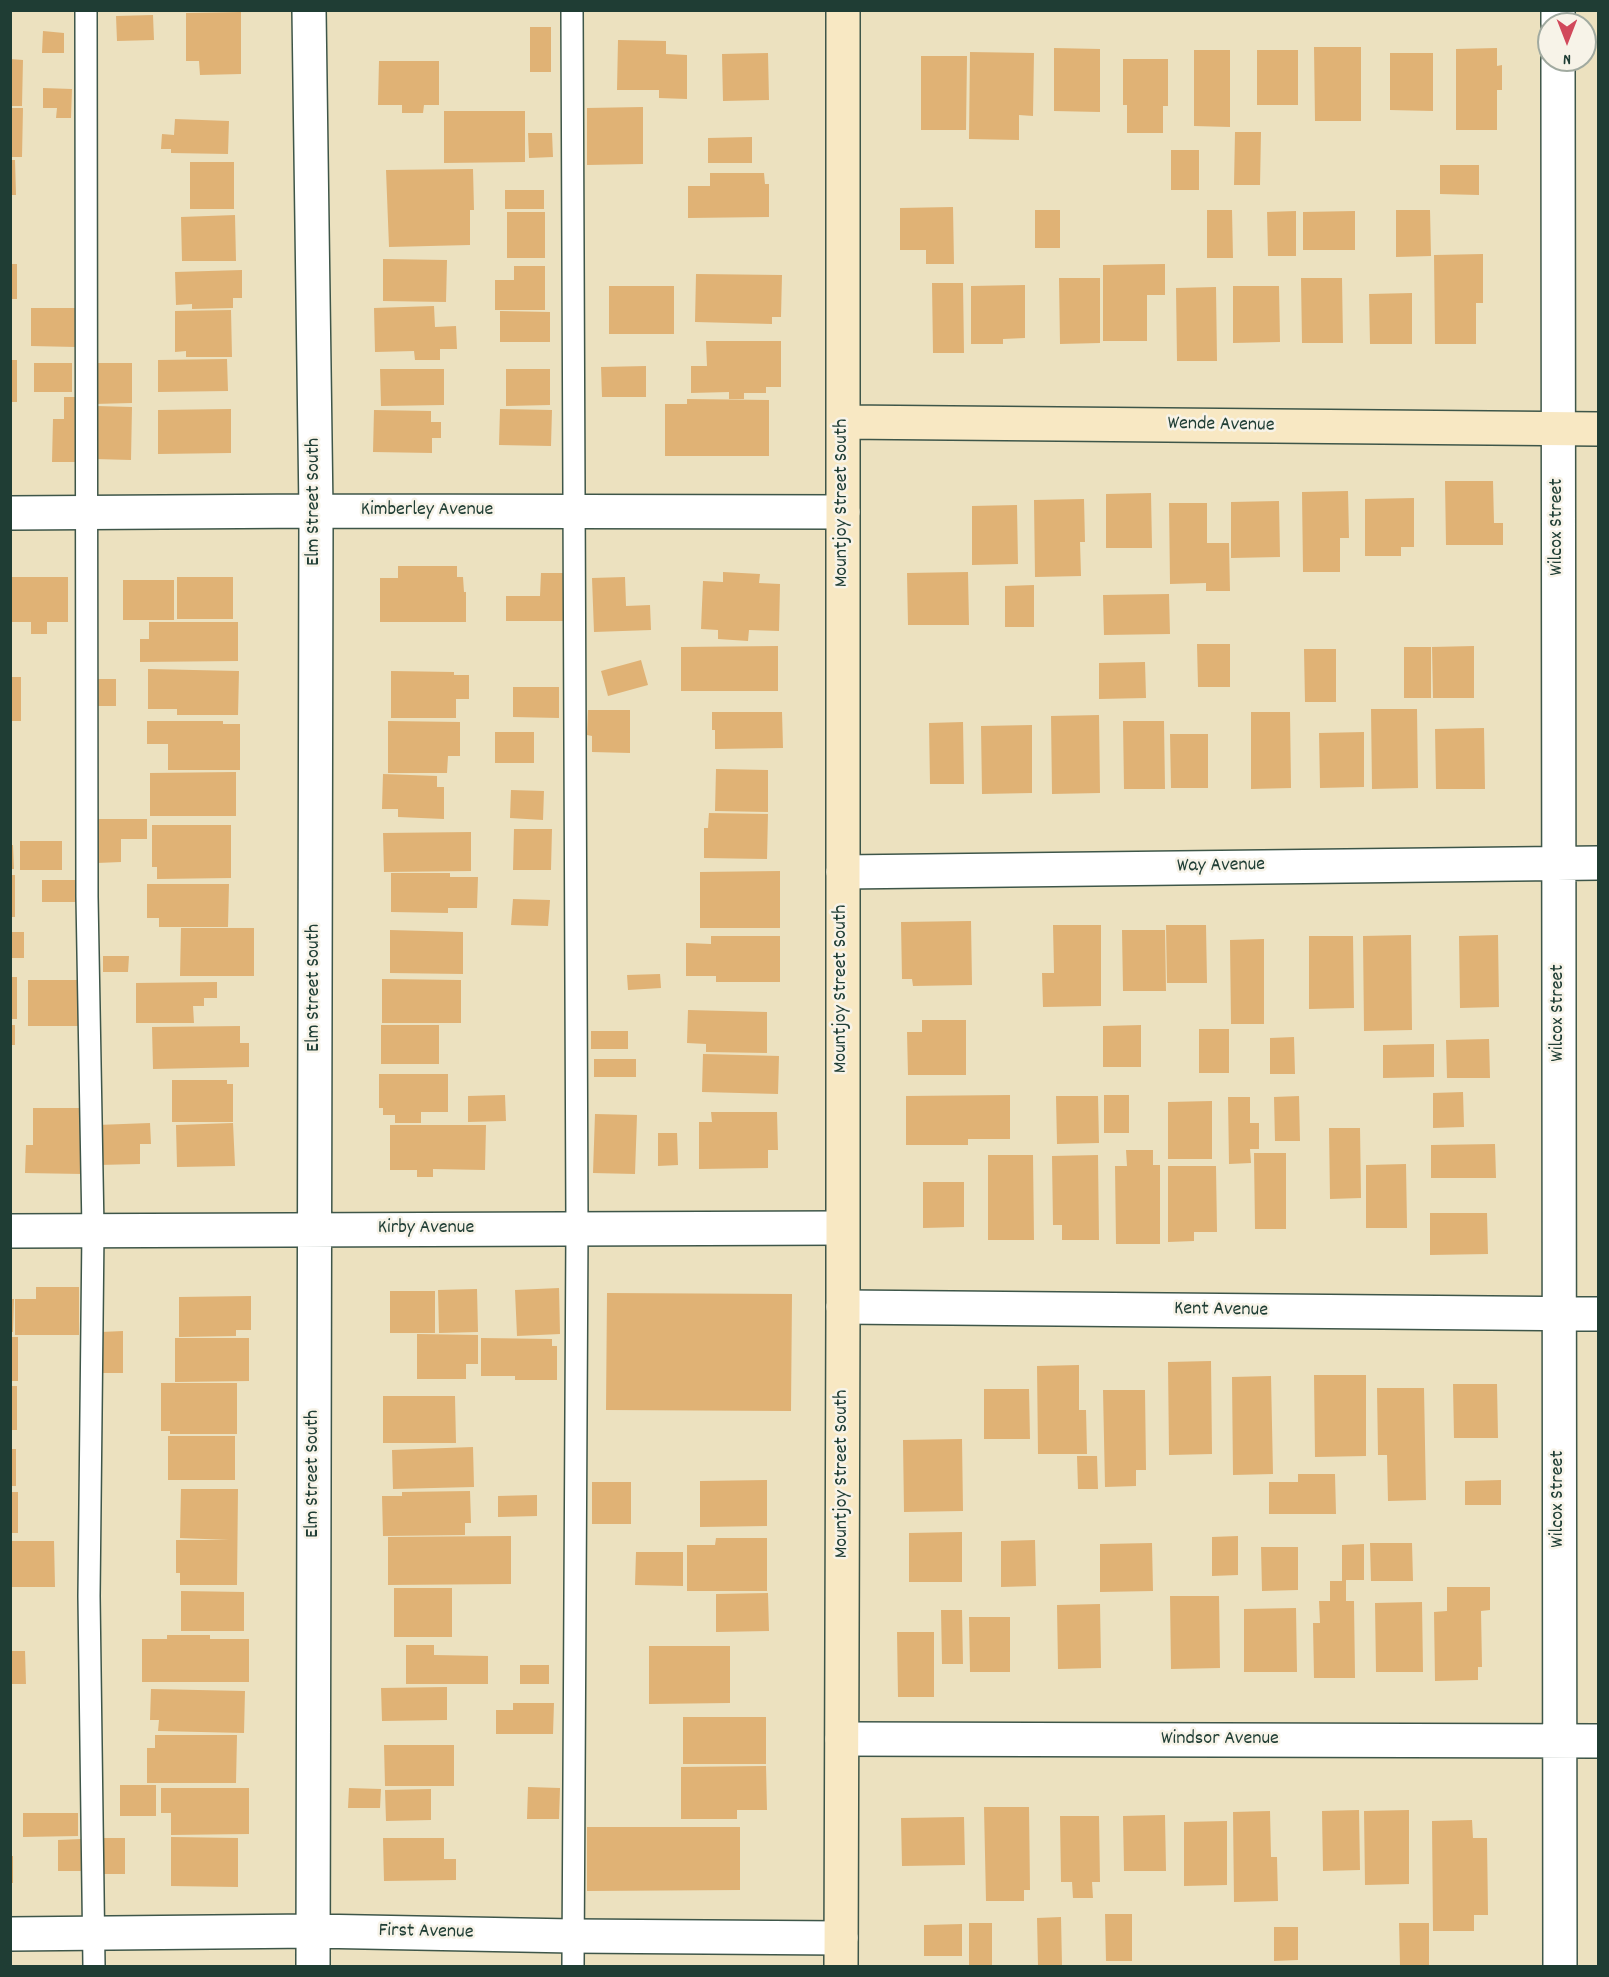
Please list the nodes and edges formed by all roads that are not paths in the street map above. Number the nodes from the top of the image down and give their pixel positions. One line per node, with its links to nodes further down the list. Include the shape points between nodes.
1 (86, 10): 11 (lane)
2 (309, 10): 9 (street, Elm Street South)
3 (572, 10): 10 (lane)
4 (843, 10): 6 (street, Mountjoy Street South)
5 (1558, 72): 7 (street, Wilcox Street)
6 (843, 422): 7 (street, Wende Avenue); 12 (street, Mountjoy Street South)
7 (1558, 429): 8 (street, Wende Avenue); 14 (street, Wilcox Street)
8 (1599, 429)
9 (316, 510): 10 (street, Kimberley Avenue); 11 (street, Kimberley Avenue); 20 (street, Elm Street South)
10 (573, 510): 12 (street, Kimberley Avenue); 17 (lane)
11 (86, 512): 13 (street, Kimberley Avenue); 19 (lane)
12 (843, 512): 16 (street, Mountjoy Street South)
13 (10, 513)
14 (1558, 863): 15 (street, Way Avenue); 16 (street, Way Avenue); 23 (street, Wilcox Street)
15 (1599, 863)
16 (843, 872): 18 (street, Mountjoy Street South)
17 (577, 1228): 18 (street, Kirby Avenue); 20 (street, Kirby Avenue); 31 (lane)
18 (842, 1228): 22 (street, Mountjoy Street South)
19 (93, 1230): 20 (street, Kirby Avenue); 21 (street, Kirby Avenue); 29 (lane, via 89,1596)
20 (315, 1230): 28 (street, Elm Street South)
21 (10, 1231)
22 (843, 1307): 23 (street, Kent Avenue); 25 (street, Mountjoy Street South)
23 (1559, 1314): 24 (street, Kent Avenue); 26 (street, Wilcox Street)
24 (1599, 1314)
25 (842, 1739): 26 (street, Windsor Avenue); 32 (street, Mountjoy Street South)
26 (1559, 1741): 27 (street, Windsor Avenue); 35 (street, Wilcox Street)
27 (1599, 1741)
28 (313, 1931): 29 (street, First Avenue); 31 (street, First Avenue); 34 (street, Elm Street South)
29 (93, 1932): 30 (street, First Avenue); 33 (lane)
30 (10, 1934)
31 (573, 1951): 32 (street, First Avenue)
32 (841, 1952)
33 (94, 1966)
34 (313, 1966)
35 (1560, 1966)

